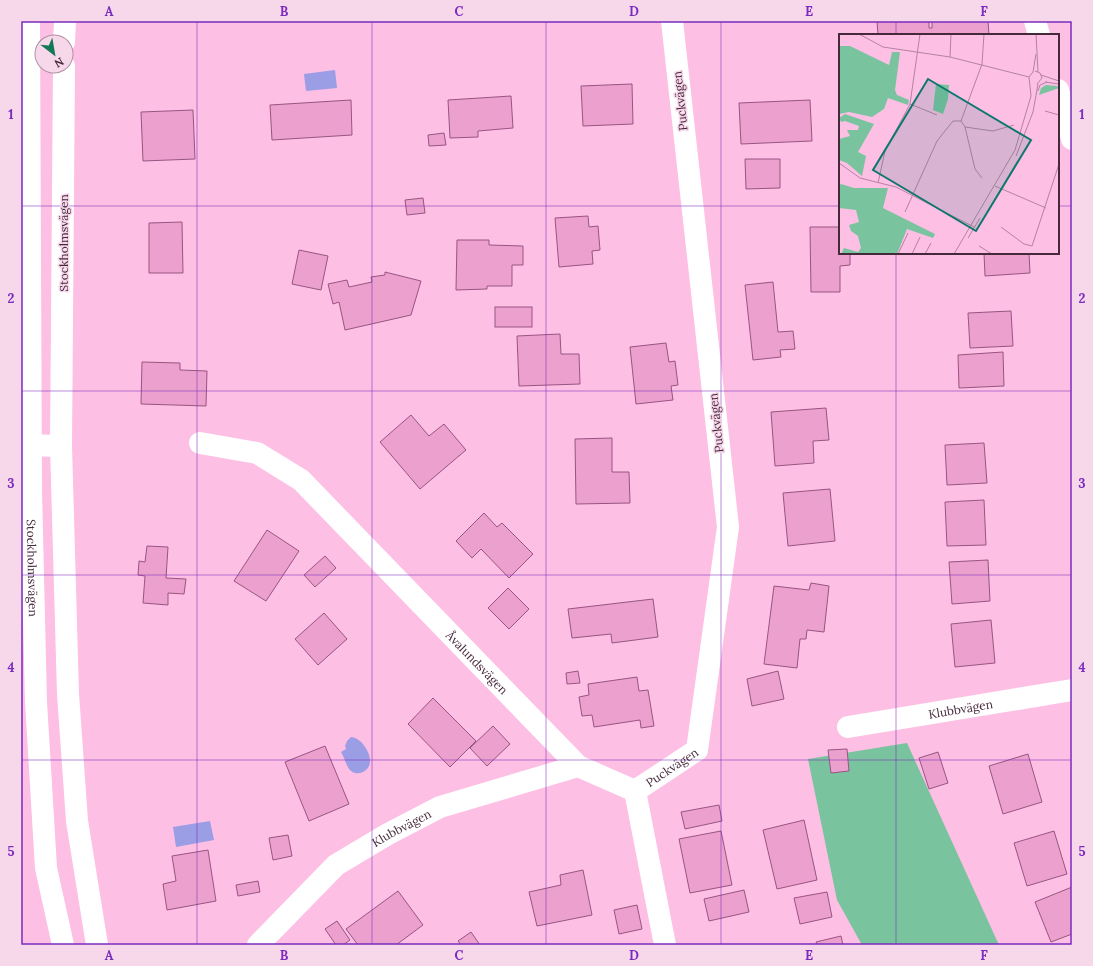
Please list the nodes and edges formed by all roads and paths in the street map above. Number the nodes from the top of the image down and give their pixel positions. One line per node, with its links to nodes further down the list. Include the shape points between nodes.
1 (29, 21): 11 (street, Stockholmsvägen)
2 (64, 21): 5 (street)
3 (672, 21): 16 (street, Puckvägen, via 728,527 697,750)
4 (1035, 21): 6 (street)
5 (64, 34)
6 (1039, 34)
7 (64, 74): 12 (street, Stockholmsvägen)
8 (1059, 94): 9 (street)
9 (1072, 139)
10 (200, 443): 15 (street, Åvalundsvägen, via 257,453 301,480)
11 (26, 444): 12 (street); 17 (street, Stockholmsvägen, via 31,491 36,702 46,868)
12 (61, 446): 18 (street, Stockholmsvägen, via 68,694 77,820)
13 (1072, 690): 14 (street, Klubbvägen)
14 (848, 727)
15 (578, 766): 16 (street, Åvalundsvägen); 19 (street, Klubbvägen, via 440,807 388,834 336,865)
16 (635, 791): 20 (street)
17 (63, 945)
18 (97, 945)
19 (258, 945)
20 (665, 945)

